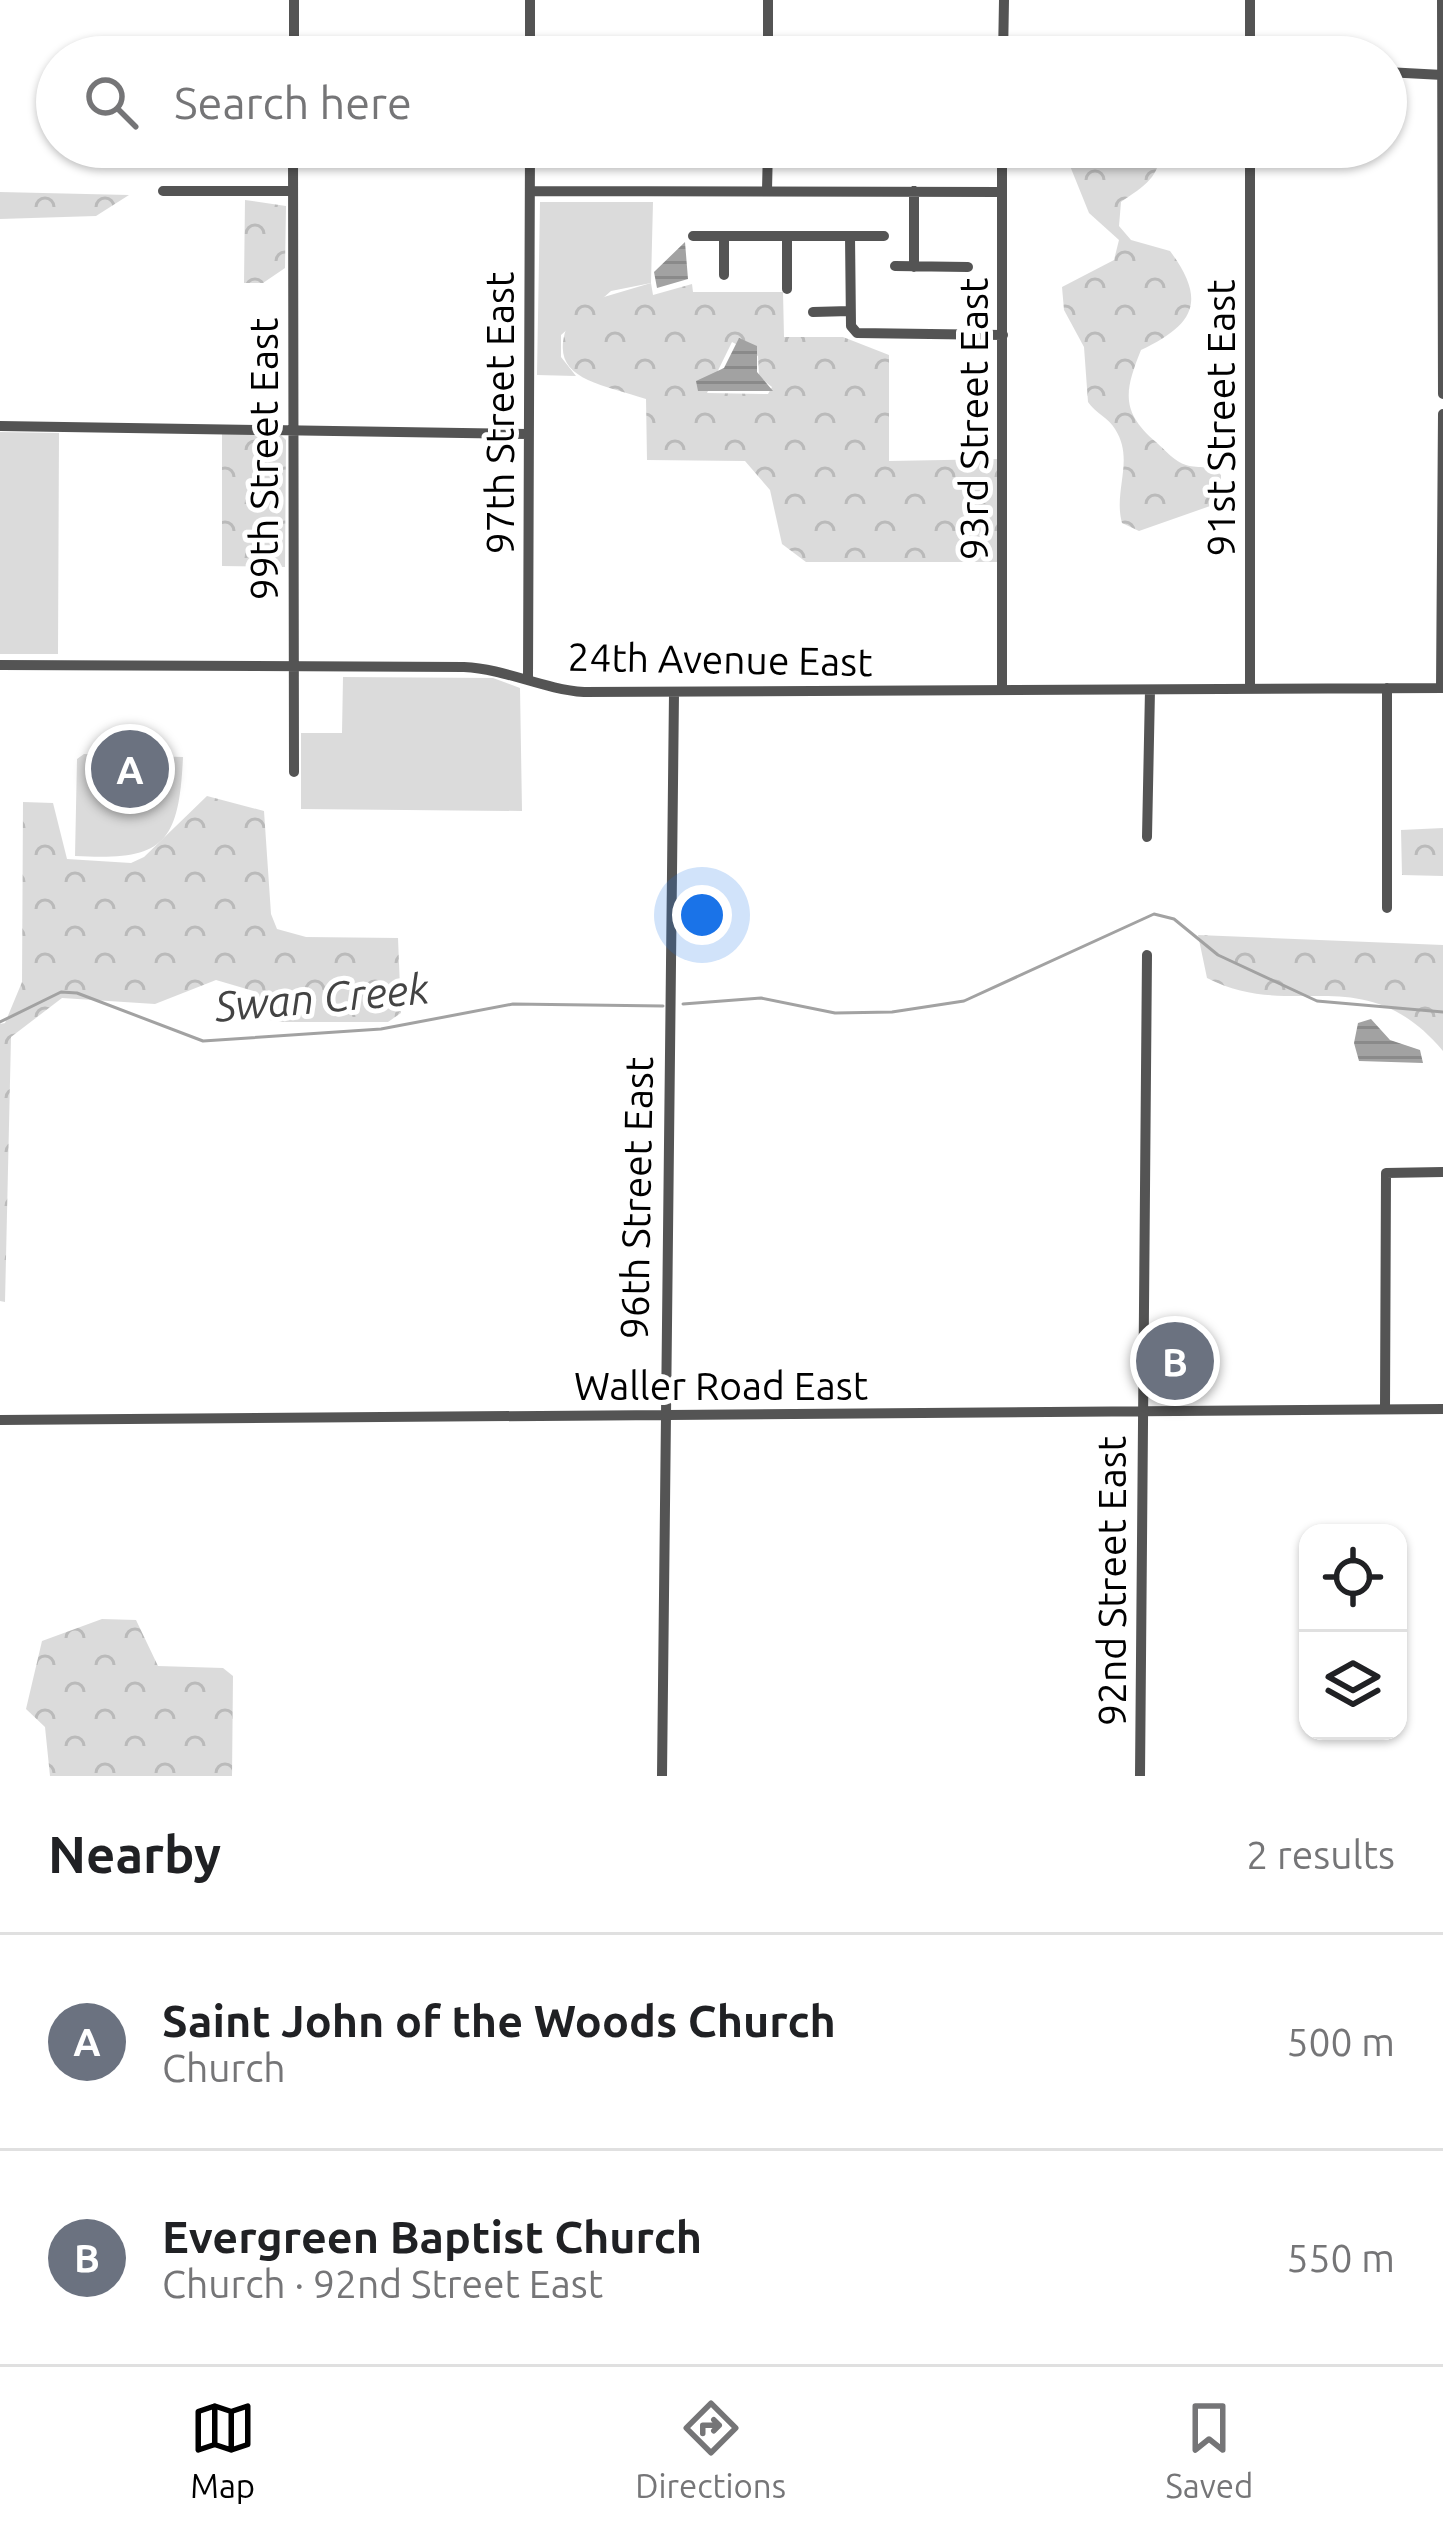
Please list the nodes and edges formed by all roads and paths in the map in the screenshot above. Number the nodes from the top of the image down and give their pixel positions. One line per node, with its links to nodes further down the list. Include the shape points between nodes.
1 (294, 0): 7 (street)
2 (530, 0): 8 (street)
3 (768, 0): 9 (street)
4 (1004, 0): 10 (street)
5 (1250, 0): 11 (street)
6 (1442, 0): 13 (street)
7 (294, 36)
8 (530, 36)
9 (768, 36)
10 (1003, 36)
11 (1250, 36)
12 (1407, 73): 13 (street)
13 (1442, 75): 38 (street)
14 (293, 168): 21 (street, 99th Street East)
15 (530, 168): 22 (street, 97th Street East)
16 (767, 168): 19 (street)
17 (1002, 168): 24 (street, 93rd Street East)
18 (1250, 168): 46 (street, 91st Street East)
19 (767, 190): 22 (street); 23 (street)
20 (163, 191): 21 (street)
21 (293, 191): 41 (street, 99th Street East)
22 (530, 191): 42 (street, 97th Street East)
23 (914, 191): 24 (street); 31 (street)
24 (1002, 192): 37 (street, 93rd Street East)
25 (693, 236): 26 (street)
26 (724, 236): 27 (street); 33 (street)
27 (788, 236): 28 (street); 34 (street)
28 (850, 236): 29 (street); 36 (street)
29 (884, 236)
30 (895, 266): 31 (street)
31 (914, 267): 32 (street)
32 (968, 267)
33 (724, 275)
34 (787, 290)
35 (813, 311): 36 (street)
36 (850, 311): 37 (street, via 850,326 861,334)
37 (1003, 335): 50 (street, 93rd Street East)
38 (1443, 394)
39 (1443, 414): 48 (street)
40 (0, 426): 41 (street)
41 (292, 430): 42 (street); 44 (street, 99th Street East)
42 (528, 434): 45 (street, 97th Street East)
43 (0, 665): 44 (street, 24th Avenue East)
44 (292, 665): 45 (street, 24th Avenue East, via 486,668); 52 (street, 99th Street East)
45 (528, 678): 51 (street, 24th Avenue East, via 557,690)
46 (1250, 688): 47 (street, 24th Avenue East); 49 (street, 24th Avenue East)
47 (1387, 688): 48 (street, 24th Avenue East); 54 (street)
48 (1442, 688)
49 (1150, 690): 50 (street, 24th Avenue East); 53 (street)
50 (1002, 691): 51 (street, 24th Avenue East)
51 (674, 693): 60 (street, 96th Street East)
52 (294, 772)
53 (1147, 837)
54 (1387, 908)
55 (1147, 955): 59 (street, 92nd Street East)
56 (1443, 1172): 57 (street, via 1386,1173)
57 (1384, 1409): 58 (street, Waller Road East); 59 (street, Waller Road East)
58 (1443, 1409)
59 (1141, 1412): 60 (street, Waller Road East); 63 (street, 92nd Street East)
60 (662, 1415): 61 (street, Waller Road East); 62 (street, 96th Street East)
61 (0, 1420)
62 (662, 1776)
63 (1140, 1776)

